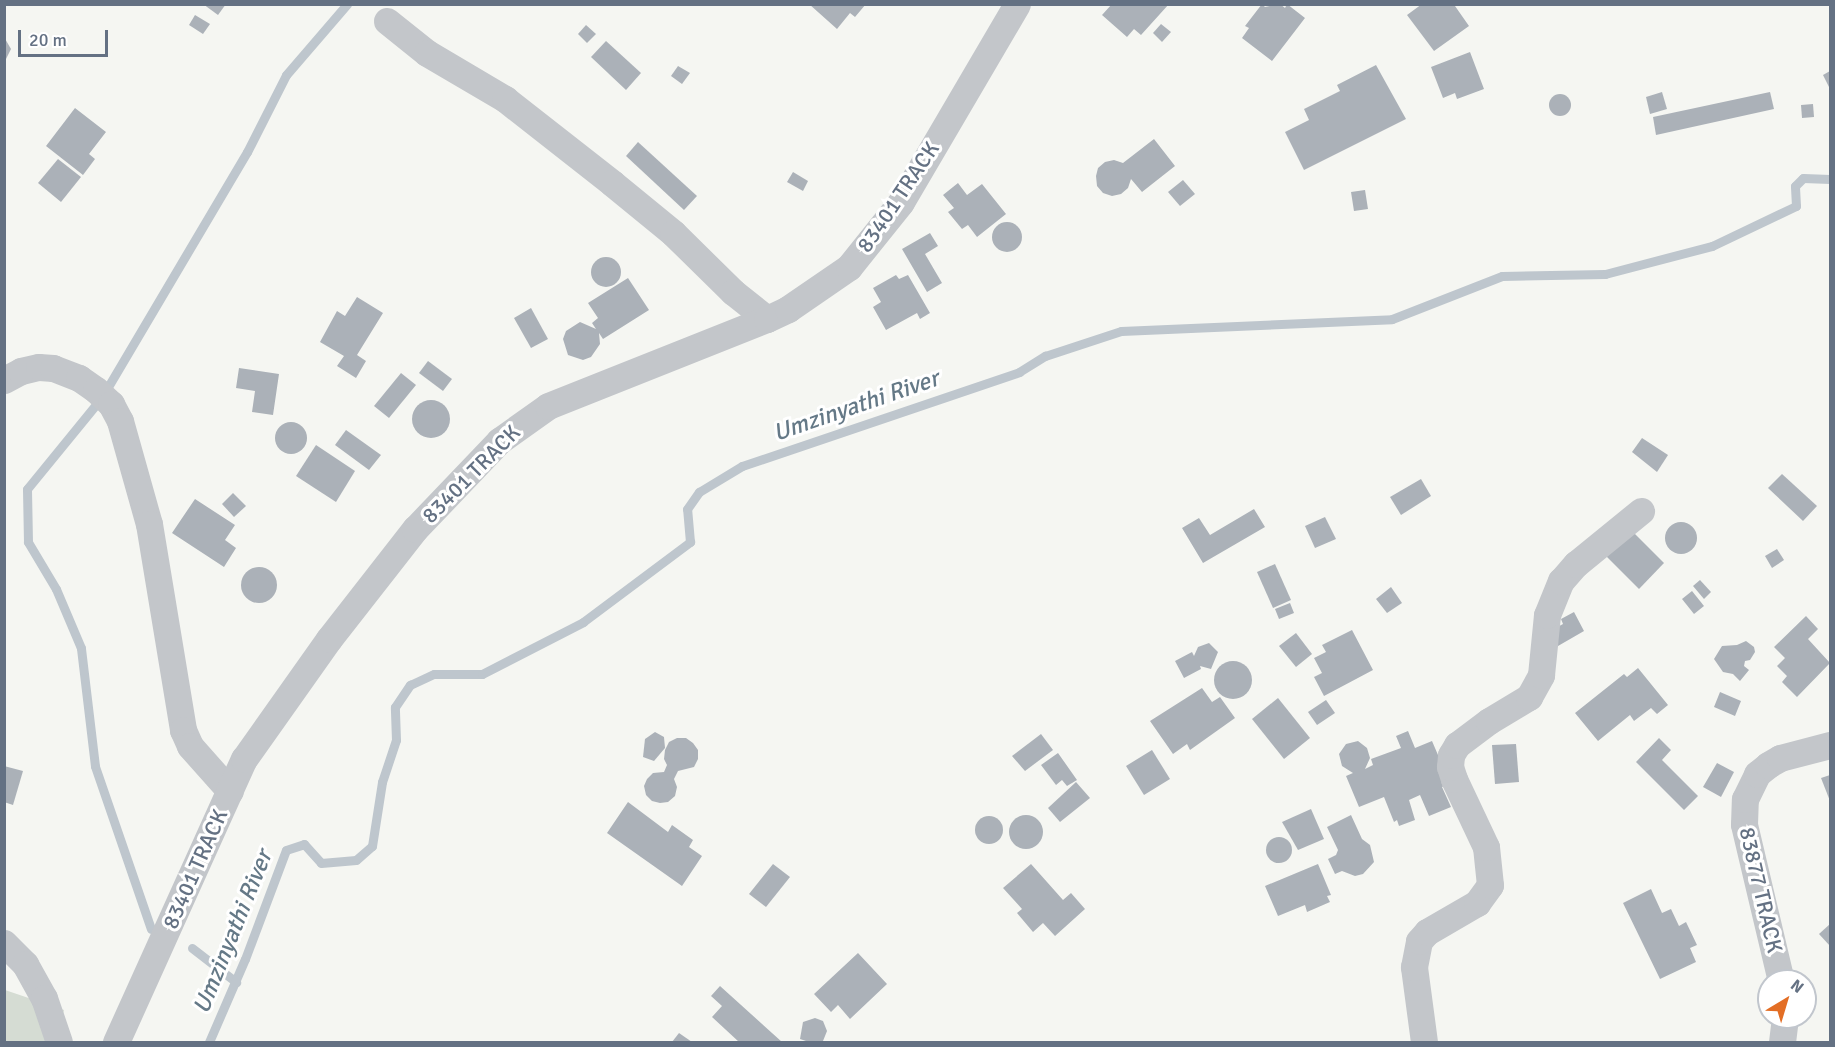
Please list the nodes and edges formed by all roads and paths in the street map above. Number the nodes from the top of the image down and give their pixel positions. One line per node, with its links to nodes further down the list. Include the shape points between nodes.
1 (1006, 10): 3 (street, 83401 TRACK, via 901,202 879,232 849,267 788,309)
2 (387, 21): 3 (street, via 427,53 505,99 612,183)
3 (766, 319): 7 (street, 83401 TRACK, via 548,406 499,441 415,530 329,639 244,759)
4 (4, 380): 7 (street, via 21,371 53,368 79,378 111,404 120,421 150,524 183,730 190,746)
5 (1641, 511): 12 (street, via 1561,581 1547,615 1541,675 1529,697 1473,733 1451,755 1454,779 1486,848 1490,885 1477,903 1433,927 1419,941 1414,967)
6 (1830, 745): 9 (street, 83877 TRACK, via 1768,765 1757,774 1745,799 1744,824)
7 (230, 791): 11 (street, 83401 TRACK)
8 (4, 943): 10 (street, via 26,964 44,998)
9 (1778, 969)
10 (59, 1042)
11 (116, 1042)
12 (1424, 1042)

